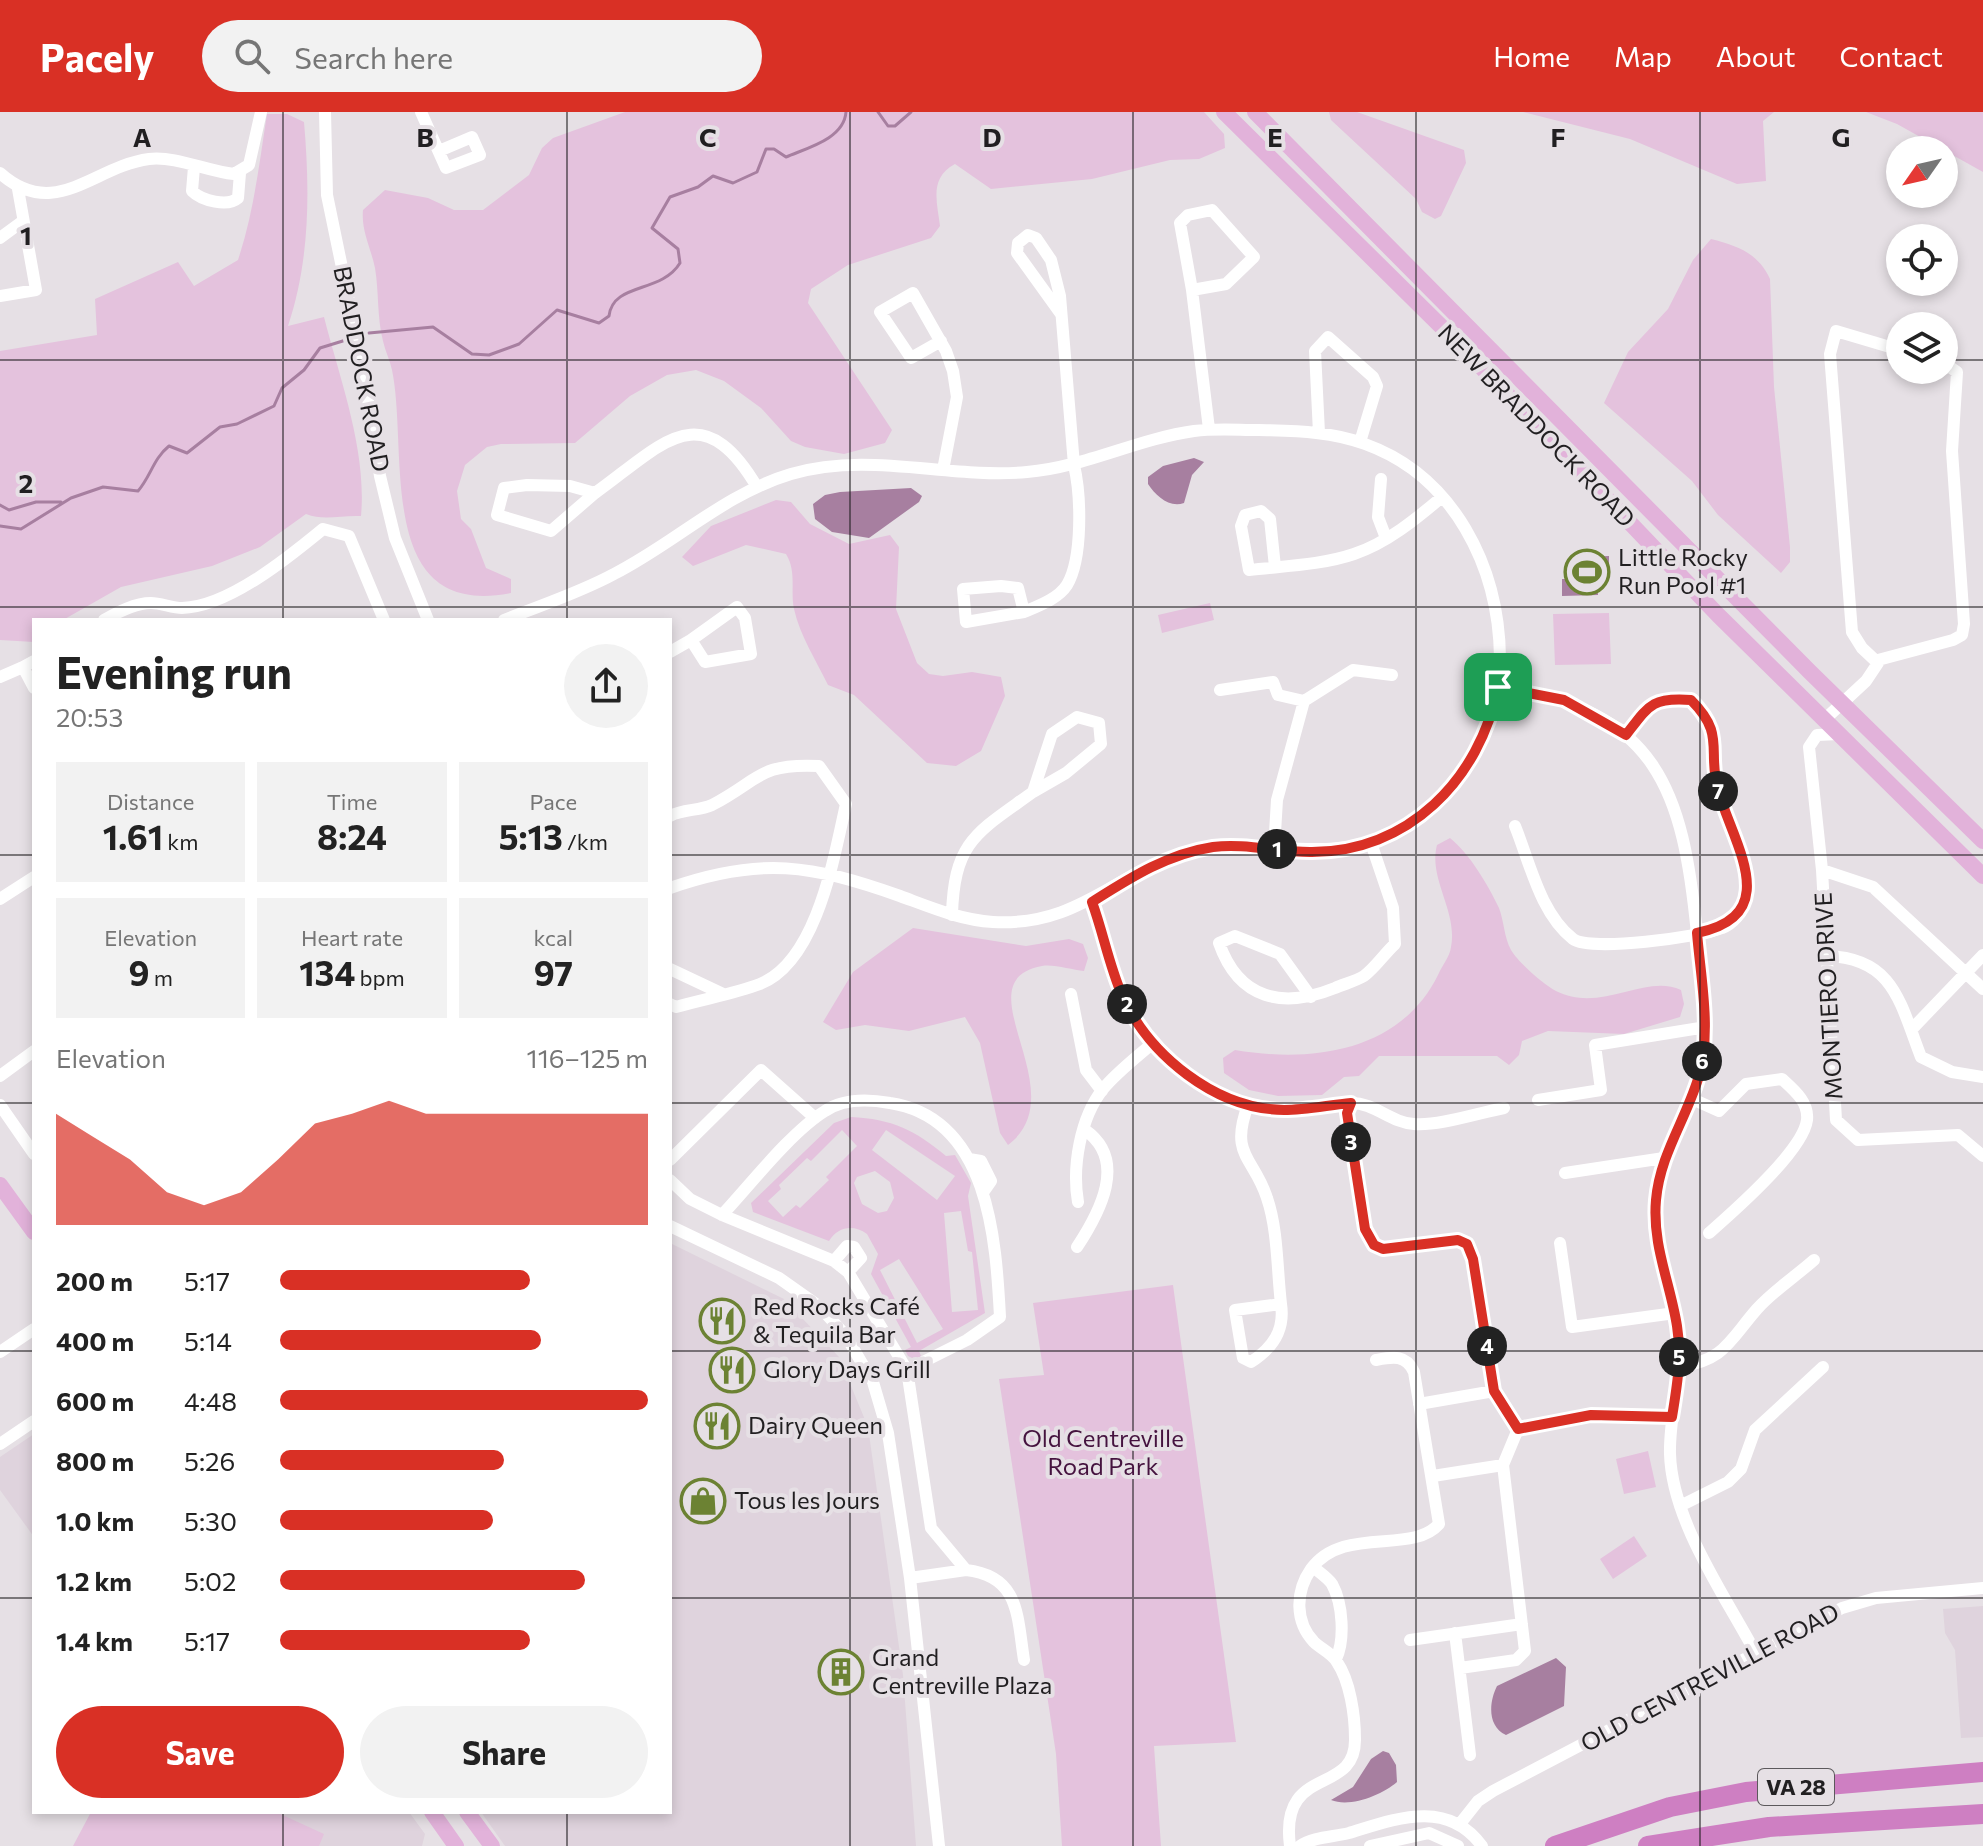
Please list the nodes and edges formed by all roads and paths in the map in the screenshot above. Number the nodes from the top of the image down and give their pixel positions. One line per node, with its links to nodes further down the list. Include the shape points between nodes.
1 (261, 112): 9 (street, via 249,165)
2 (325, 112): 34 (street, BRADDOCK ROAD, via 327,195 380,476 395,538)
3 (421, 112): 6 (street)
4 (1224, 112): 47 (main road, NEW BRADDOCK ROAD, via 1463,348)
5 (1255, 112): 46 (main road, NEW BRADDOCK ROAD)
6 (439, 151)
7 (194, 167): 9 (street); 9 (street, via 192,191 226,203 238,198); 10 (street, via 151,159 73,190)
8 (0, 173): 10 (street)
9 (240, 173)
10 (18, 189): 11 (street)
11 (23, 221): 12 (street); 14 (street, via 36,290)
12 (0, 238)
13 (1192, 290): 13 (street, via 1180,223 1188,215 1212,210 1254,257 1226,284); 19 (street)
14 (0, 296)
15 (1061, 314): 15 (street, via 1051,260 1028,235 1018,243 1017,253); 22 (street)
16 (941, 341): 16 (street, via 913,293 880,312 911,358); 23 (street, via 957,397)
17 (1886, 346): 39 (street, via 1836,331 1830,354 1852,632)
18 (1956, 384): 39 (street, via 1952,451 1962,635)
19 (1209, 429): 20 (street); 22 (street)
20 (1319, 433): 21 (street); 21 (street, via 1315,351 1328,337 1377,386)
21 (1360, 442): 27 (street, via 1419,472)
22 (1074, 465): 23 (street, via 1000,473); 31 (street, via 1079,489 1074,567 1066,587)
23 (943, 470): 25 (street, via 846,464 791,474)
24 (1381, 479): 28 (street, via 1378,517)
25 (757, 487): 26 (street, via 726,445 691,431); 30 (street, via 611,576)
26 (595, 493): 26 (street, via 551,531 497,515 504,488 570,486)
27 (1442, 497): 28 (street); 43 (street, via 1466,526 1485,569 1499,645)
28 (1386, 538): 29 (street, via 1354,554)
29 (1275, 567): 29 (street, via 1249,570 1241,526 1245,515 1261,511 1270,519)
30 (539, 606): 35 (street); 36 (street)
31 (1024, 612): 31 (street, via 966,622 963,589 1018,588)
32 (108, 618): 33 (street, via 150,603 182,608 212,602 284,562 323,529 349,536)
33 (383, 618)
34 (427, 618)
35 (509, 618)
36 (543, 618)
37 (691, 640): 37 (street, via 705,662 751,654 745,618 737,607); 38 (street)
38 (672, 651)
39 (1878, 660): 46 (street, via 1866,681)
40 (28, 664): 42 (street)
41 (1392, 675): 45 (street, via 1353,670)
42 (0, 677)
43 (1498, 687): 49 (street, via 1564,700); 54 (street, via 1479,748 1453,787 1419,818)
44 (1220, 690): 45 (street, via 1273,682 1278,695)
45 (1304, 701): 55 (street, via 1277,800)
46 (1842, 704): 47 (street); 53 (main road, NEW BRADDOCK ROAD)
47 (1824, 720): 48 (main road, NEW BRADDOCK ROAD)
48 (1839, 734): 56 (street, MONTIERO DRIVE, via 1819,735 1809,747); 58 (main road, NEW BRADDOCK ROAD)
49 (1626, 735): 64 (street, via 1676,807 1690,865); 64 (street, via 1664,698 1691,700 1710,719 1718,790 1742,850 1745,903 1724,927)
50 (1033, 792): 50 (street, via 1052,734 1077,717 1099,723 1101,744); 63 (street, via 983,827 966,847 953,880)
51 (672, 815): 57 (street, via 709,806 784,764 819,766 846,804)
52 (1515, 826): 64 (street, via 1557,925 1576,942 1599,946)
53 (1983, 841)
54 (1371, 843): 55 (street, via 1325,851); 72 (street, via 1393,908 1395,944 1364,975)
55 (1274, 849): 62 (street, via 1216,847 1178,855)
56 (1822, 870): 66 (street, MONTIERO DRIVE); 68 (street, via 1873,887)
57 (830, 872): 60 (street, via 767,866); 63 (street); 70 (street, via 802,944 783,970 762,983)
58 (1983, 876)
59 (32, 878): 61 (street)
60 (672, 887)
61 (0, 899)
62 (1092, 902): 63 (street, via 1016,922); 76 (street, via 1122,994)
63 (952, 915)
64 (1697, 933): 74 (street)
65 (1983, 955): 68 (street)
66 (1827, 956): 75 (street, via 1854,957 1879,971 1899,998); 90 (street, MONTIERO DRIVE, via 1836,1120 1858,1140 1958,1135)
67 (672, 970): 70 (street)
68 (1965, 973): 69 (street); 75 (street)
69 (1983, 989)
70 (723, 994): 73 (street)
71 (1071, 994): 80 (street, via 1086,1070)
72 (1311, 997): 72 (street, via 1277,1000 1253,989 1227,965 1219,943 1235,936 1280,954)
73 (672, 1005)
74 (1706, 1027): 81 (street); 82 (street, via 1595,1045 1601,1090)
75 (1911, 1030): 79 (street, via 1921,1057 1952,1072)
76 (1154, 1042): 80 (street); 85 (street, via 1202,1085)
77 (32, 1052): 78 (street)
78 (0, 1076)
79 (1983, 1077)
80 (1102, 1091): 88 (street)
81 (1690, 1098): 92 (street); 100 (street, via 1719,1111 1746,1084 1782,1079 1802,1097 1807,1119 1760,1189)
82 (1538, 1100)
83 (1351, 1103): 85 (street, via 1283,1110); 86 (street, via 1414,1124); 114 (street, via 1347,1113 1368,1238 1383,1249 1458,1240 1467,1244)
84 (0, 1105): 89 (street)
85 (1248, 1105): 106 (street, via 1241,1139 1247,1164 1267,1196)
86 (1504, 1108)
87 (815, 1118): 91 (street, via 761,1070); 97 (street); 113 (street, via 842,1103 872,1100 924,1114 969,1159 984,1191 1000,1317)
88 (1085, 1130): 96 (street, via 1073,1174); 102 (street, via 1098,1139 1109,1160 1097,1216)
89 (32, 1151)
90 (1983, 1156)
91 (672, 1158)
92 (1664, 1158): 93 (street); 107 (street, via 1655,1224)
93 (1565, 1173)
94 (672, 1182): 97 (street, via 690,1199)
95 (0, 1185): 99 (main road)
96 (1078, 1202)
97 (722, 1215): 104 (street)
98 (672, 1227): 125 (street, via 796,1288 846,1336 882,1408)
99 (32, 1229)
100 (1709, 1233)
101 (1560, 1243): 107 (street, via 1572,1327)
102 (1077, 1247)
103 (1814, 1260): 111 (street, via 1758,1308 1710,1360)
104 (834, 1261): 105 (street); 105 (street, via 847,1246 854,1247 861,1258)
105 (848, 1272): 113 (street)
106 (1281, 1304): 106 (street, via 1235,1310 1243,1358 1251,1362 1274,1343 1283,1319)
107 (1675, 1313): 111 (street)
108 (32, 1330): 109 (street)
109 (0, 1352)
110 (1376, 1360): 115 (street, via 1395,1356 1410,1364)
111 (1679, 1367): 116 (street)
112 (1823, 1367): 122 (street, via 1755,1430 1741,1469 1728,1482)
113 (907, 1370): 124 (street, via 931,1528)
114 (1494, 1391): 115 (street); 118 (street)
115 (1419, 1404): 121 (street)
116 (1672, 1417): 118 (street, via 1591,1415); 122 (street, via 1670,1458)
117 (32, 1422): 119 (street)
118 (1518, 1429): 120 (street)
119 (0, 1444)
120 (1503, 1465): 121 (street); 127 (street)
121 (1433, 1476): 123 (street, via 1439,1524 1433,1530 1339,1547)
122 (1680, 1506): 130 (street)
123 (1313, 1567): 131 (street, via 1332,1584 1337,1602 1343,1644); 131 (street, via 1303,1583 1300,1616 1305,1630)
124 (966, 1570): 125 (street); 132 (street, via 985,1572 1003,1583 1014,1602)
125 (910, 1578): 142 (street)
126 (1983, 1588): 130 (street, OLD CENTREVILLE ROAD, via 1851,1604)
127 (1522, 1624): 128 (street); 133 (street, via 1521,1658)
128 (1455, 1633): 129 (street); 133 (street)
129 (1410, 1640)
130 (1755, 1652): 139 (street, OLD CENTREVILLE ROAD, via 1493,1791)
131 (1336, 1659): 143 (street, via 1345,1677 1353,1756 1345,1769 1298,1795 1287,1824)
132 (1024, 1660)
133 (1460, 1668): 134 (street)
134 (1470, 1755)
135 (1983, 1772): 148 (highway, VA 28, via 1746,1792 1670,1807)
136 (433, 1814): 140 (main road)
137 (468, 1814): 141 (main road)
138 (1983, 1814): 149 (highway, VA 28, via 1769,1827)
139 (1459, 1825): 144 (street, via 1426,1815 1396,1817); 147 (street)
140 (456, 1846)
141 (492, 1846)
142 (939, 1846)
143 (1290, 1846)
144 (1300, 1846)
145 (1370, 1846): 146 (street, via 1429,1833)
146 (1458, 1846)
147 (1482, 1846)
148 (1555, 1846)
149 (1648, 1846)

